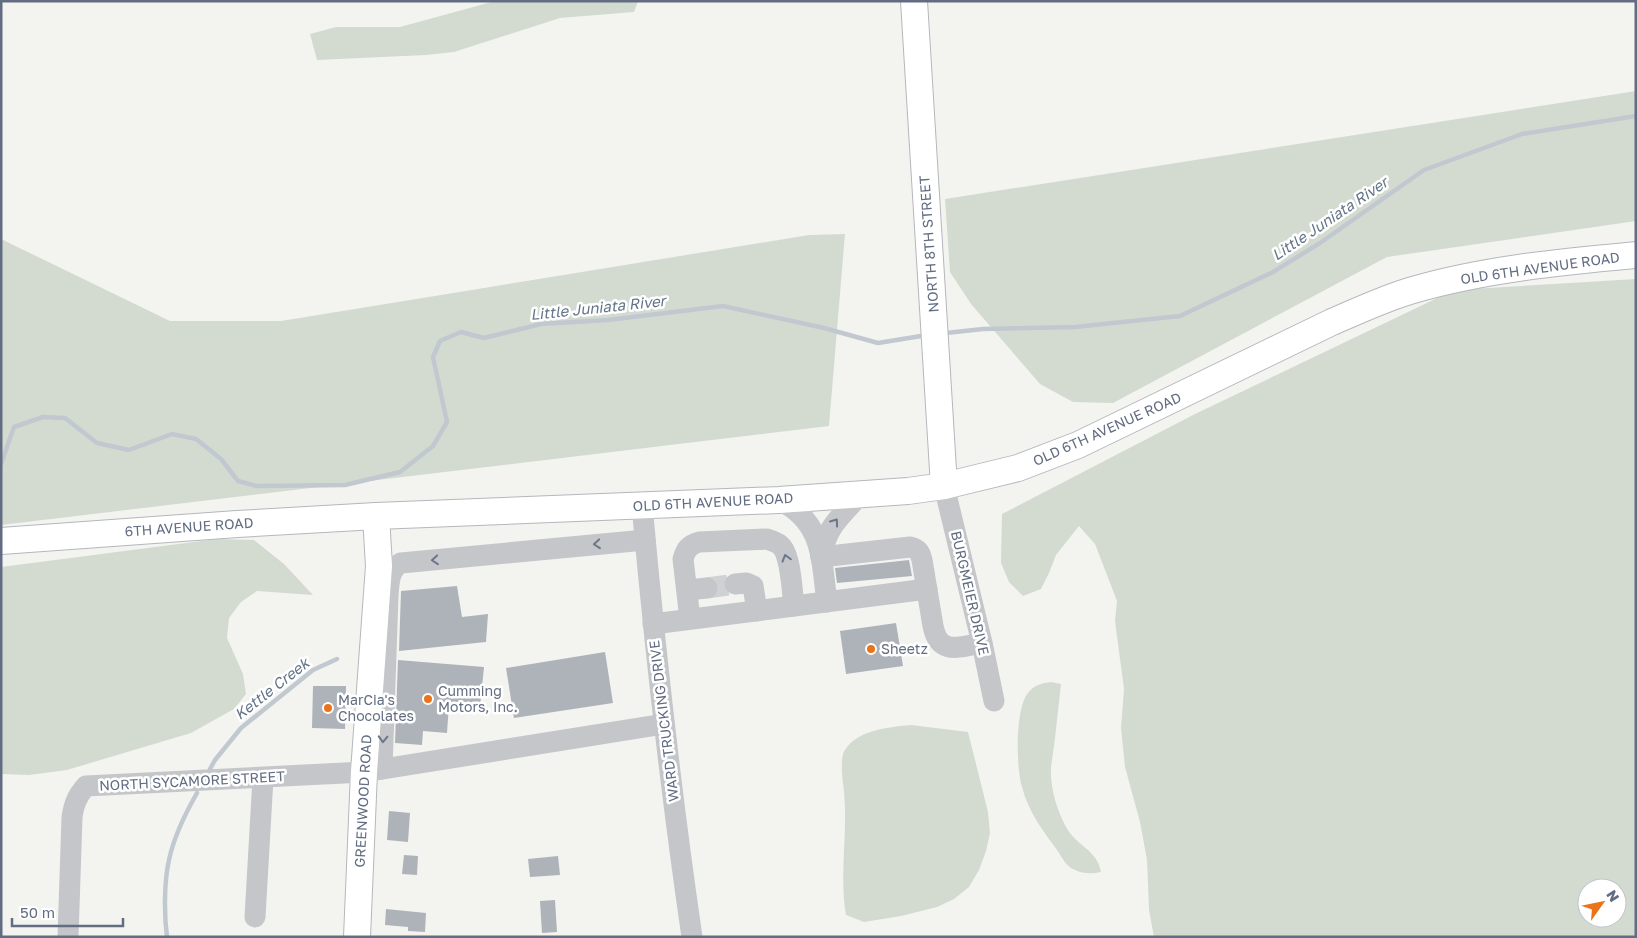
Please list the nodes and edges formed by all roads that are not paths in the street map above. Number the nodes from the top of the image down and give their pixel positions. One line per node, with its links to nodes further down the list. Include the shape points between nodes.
1 (914, 1): 3 (main road, NORTH 8TH STREET)
2 (1636, 255): 3 (main road, OLD 6TH AVENUE ROAD, via 1491,272 1412,290 1332,322 1078,445 1018,468)
3 (944, 486): 4 (main road, OLD 6TH AVENUE ROAD); 18 (street, BURGMEIER DRIVE)
4 (860, 494): 5 (main road, OLD 6TH AVENUE ROAD); 10 (street, one-way to 4, via 832,525)
5 (779, 500): 6 (main road, OLD 6TH AVENUE ROAD); 10 (street, via 790,505 809,524)
6 (642, 505): 7 (main road, OLD 6TH AVENUE ROAD); 8 (street, WARD TRUCKING DRIVE)
7 (376, 516): 9 (main road, 6TH AVENUE ROAD); 21 (main road, GREENWOOD ROAD, via 380,566)
8 (645, 540): 17 (street, WARD TRUCKING DRIVE); 21 (street, one-way to 21, via 397,565 390,579 388,596)
9 (1, 541)
10 (821, 557): 12 (street, via 916,548 922,560); 13 (street)
11 (736, 584): 15 (street, via 753,586)
12 (927, 589): 13 (street); 18 (street, via 938,642 946,647)
13 (827, 602): 14 (street)
14 (794, 606): 15 (street); 16 (street, one-way to 16, via 787,557 776,542 768,539 699,542 691,544 683,559 697,589)
15 (756, 611): 16 (street)
16 (690, 619): 17 (street)
17 (653, 624): 20 (street, WARD TRUCKING DRIVE)
18 (982, 642): 19 (street, BURGMEIER DRIVE)
19 (994, 701)
20 (664, 724): 21 (street, NORTH SYCAMORE STREET); 26 (street, WARD TRUCKING DRIVE)
21 (373, 771): 22 (street, NORTH SYCAMORE STREET); 25 (main road, GREENWOOD ROAD)
22 (262, 778): 23 (street); 24 (street, NORTH SYCAMORE STREET, via 86,786 77,796 72,817)
23 (255, 917)
24 (68, 937)
25 (357, 937)
26 (692, 937)

